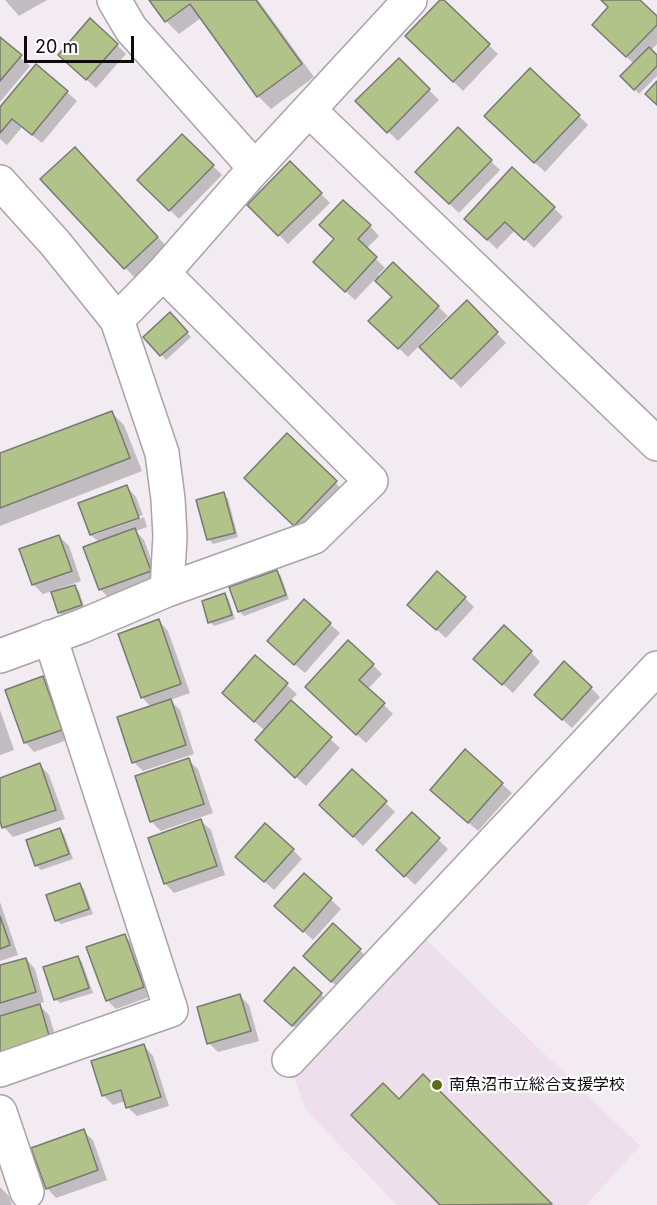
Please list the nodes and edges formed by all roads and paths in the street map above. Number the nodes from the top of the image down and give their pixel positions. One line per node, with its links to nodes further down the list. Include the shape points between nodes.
1 (114, 0): 4 (street, via 131,29)
2 (410, 0): 3 (street)
3 (309, 110): 4 (street); 8 (street)
4 (255, 168): 6 (street)
5 (0, 182): 7 (street)
6 (163, 273): 7 (street); 9 (street, via 371,482 314,537)
7 (117, 320): 9 (street, via 162,453 169,508)
8 (657, 444)
9 (167, 590): 10 (street)
10 (50, 637): 11 (street); 14 (street, via 171,1010)
11 (0, 656)
12 (657, 668): 13 (street)
13 (289, 1060)
14 (0, 1070)
15 (0, 1112): 16 (street)
16 (27, 1192)

